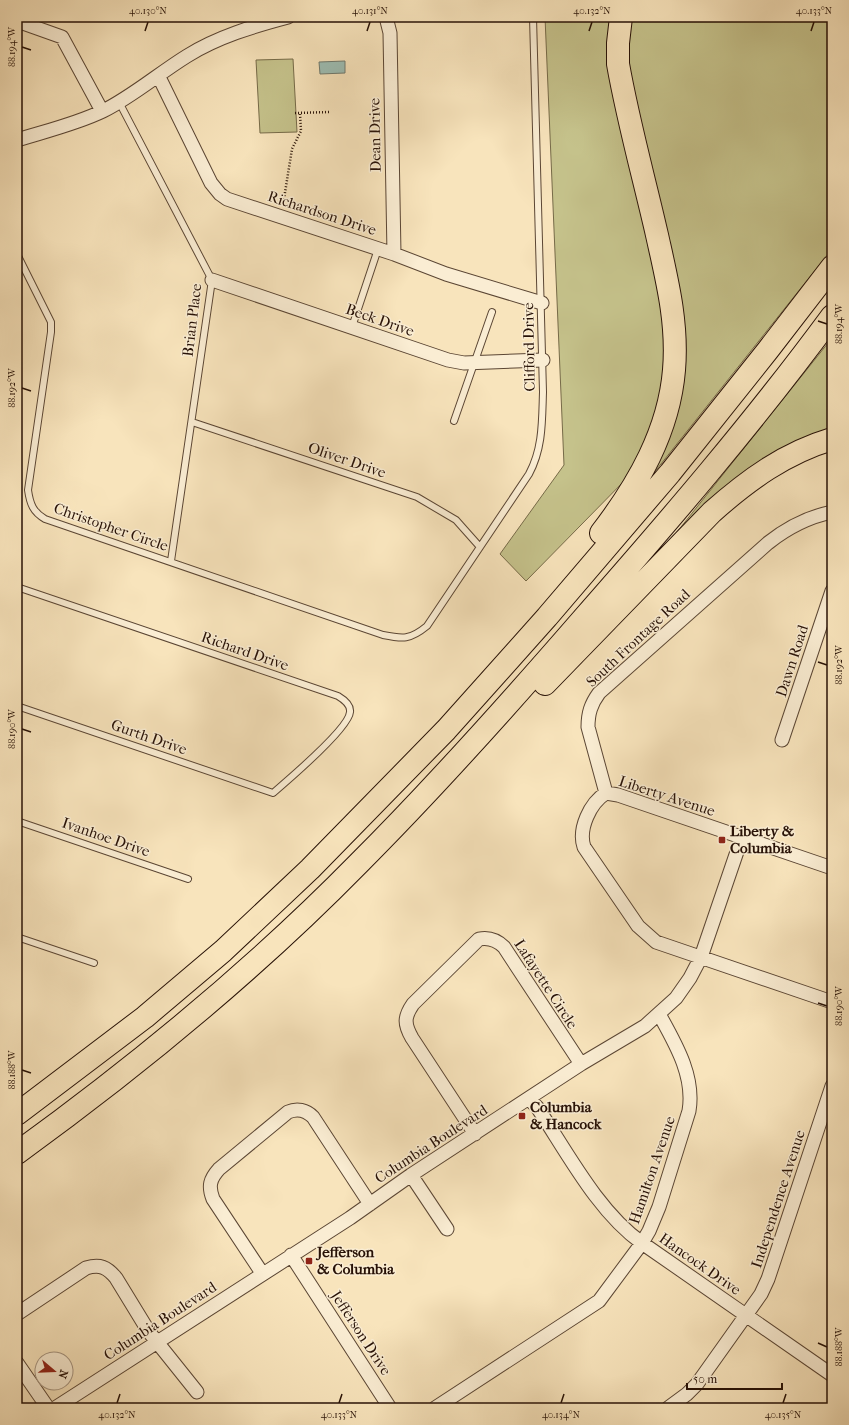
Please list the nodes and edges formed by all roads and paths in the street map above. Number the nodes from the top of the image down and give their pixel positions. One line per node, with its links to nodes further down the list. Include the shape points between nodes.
1 (288, 17): 5 (street)
2 (386, 17): 17 (street, Dean Drive, via 390,33)
3 (533, 17): 20 (lane, Clifford Drive)
4 (621, 17): 36 (highway, via 618,64 622,87 673,313 676,342 670,396 661,429 636,485)
5 (274, 19): 7 (street, via 207,45)
6 (17, 22): 9 (street, via 62,37)
7 (158, 77): 8 (street); 14 (street, Richardson Drive, via 211,183 220,194 227,199)
8 (119, 102): 9 (street); 19 (lane, Brian Place)
9 (102, 111): 13 (street)
10 (330, 112): 12 (path)
11 (296, 113): 12 (path)
12 (300, 113): 14 (path, via 301,131 292,149)
13 (17, 140)
14 (281, 217): 15 (street, Richardson Drive)
15 (378, 249): 17 (street, Richardson Drive); 23 (lane)
16 (17, 254): 31 (lane, Christopher Circle, via 51,322 28,490 32,509 45,519)
17 (394, 254): 20 (street, Richardson Drive, via 446,274)
18 (832, 268): 36 (highway, via 670,473 547,618)
19 (212, 280): 23 (street, Beck Drive); 27 (lane, Brian Place)
20 (542, 303): 24 (lane, Clifford Drive)
21 (492, 312): 25 (lane)
22 (832, 316): 38 (highway, via 704,478 635,560)
23 (352, 327): 25 (street, Beck Drive, via 448,360)
24 (543, 360): 25 (street, Beck Drive); 30 (lane, Clifford Drive, via 542,436 535,462)
25 (474, 363): 26 (lane)
26 (454, 421)
27 (192, 422): 30 (lane, Oliver Drive, via 417,497 456,520); 31 (lane, Brian Place)
28 (832, 438): 38 (highway, via 787,456 740,487 712,512 538,691)
29 (832, 512): 40 (street, South Frontage Road, via 805,520 785,530 768,543 599,693 588,716 588,727)
30 (480, 547): 34 (lane, Clifford Drive, via 427,626)
31 (171, 561): 34 (lane, Christopher Circle, via 383,635 401,639)
32 (17, 587): 39 (lane, Richard Drive, via 338,696 345,701 350,707 348,719)
33 (832, 591): 37 (street, Dawn Road)
34 (412, 635)
35 (17, 706): 39 (lane, Gurth Drive)
36 (446, 730): 53 (highway, via 310,869 223,951 145,1017)
37 (782, 740)
38 (447, 771): 55 (highway, via 357,865 245,970 164,1040 69,1116)
39 (273, 793)
40 (606, 793): 42 (street, Liberty Avenue); 46 (street, via 594,803 586,819 582,833 584,847 638,926 648,936 656,942)
41 (17, 821): 44 (lane, Ivanhoe Drive)
42 (742, 837): 43 (street, Liberty Avenue); 46 (street, Columbia Boulevard)
43 (832, 868)
44 (188, 879)
45 (17, 937): 47 (lane)
46 (701, 957): 48 (street); 49 (street, Columbia Boulevard, via 676,998)
47 (94, 963)
48 (832, 1002)
49 (659, 1014): 50 (street, Columbia Boulevard, via 645,1026); 59 (street, Hamilton Avenue, via 686,1072 691,1098 659,1207)
50 (581, 1064): 52 (street, Columbia Boulevard); 54 (street, Lafayette Circle, via 504,947 495,940 479,940 413,1004 405,1020 412,1038)
51 (832, 1086): 63 (street, Independence Avenue, via 768,1279 761,1294)
52 (529, 1099): 54 (street, Columbia Boulevard); 59 (street, Hancock Drive, via 537,1107 599,1200 618,1223)
53 (17, 1114)
54 (475, 1134): 56 (street, Columbia Boulevard)
55 (17, 1153)
56 (411, 1175): 57 (street, Columbia Boulevard); 58 (street)
57 (370, 1204): 60 (street, Columbia Boulevard); 61 (street, via 313,1117 299,1110 288,1112 219,1169 213,1175 210,1184 213,1199)
58 (447, 1229)
59 (642, 1243): 63 (street, Hancock Drive); 71 (street, Hamilton Avenue, via 599,1301)
60 (291, 1255): 61 (street, Columbia Boulevard); 70 (street, Jefferson Drive)
61 (262, 1273): 64 (street, Columbia Boulevard)
62 (17, 1314): 64 (street, via 86,1268 96,1265 110,1271)
63 (744, 1316): 66 (street, Hancock Drive); 72 (street, Independence Avenue, via 697,1384)
64 (157, 1342): 67 (street); 69 (street, Columbia Boulevard)
65 (17, 1363): 68 (street)
66 (832, 1375)
67 (197, 1392)
68 (48, 1408)
69 (55, 1408)
70 (390, 1408)
71 (435, 1408)
72 (668, 1408)

